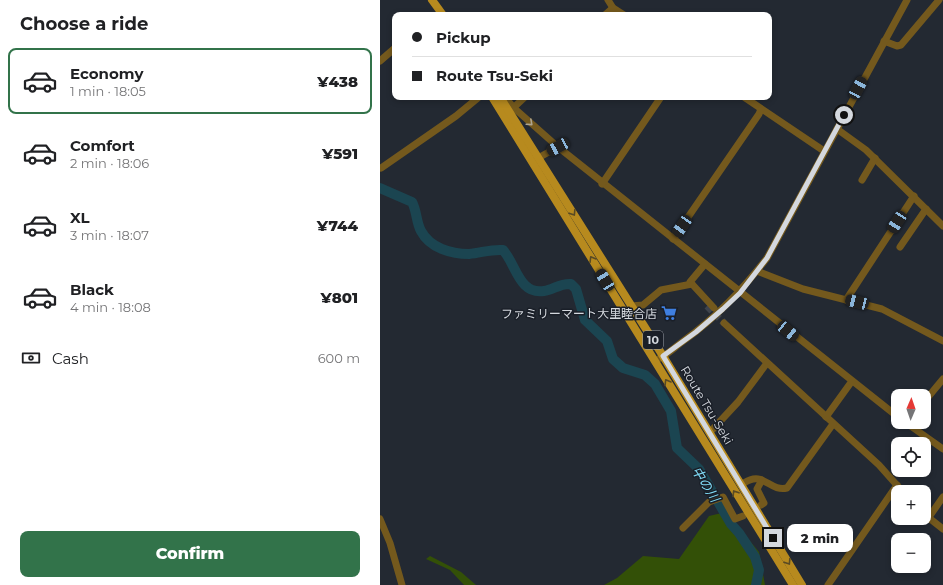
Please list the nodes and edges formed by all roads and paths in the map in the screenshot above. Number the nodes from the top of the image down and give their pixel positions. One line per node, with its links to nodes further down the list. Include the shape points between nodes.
1 (432, 0): 6 (main road)
2 (608, 0): 5 (street)
3 (907, 0): 9 (street)
4 (939, 0): 9 (street, via 901,45 896,46)
5 (613, 8): 7 (street); 8 (street)
6 (441, 12)
7 (608, 12)
8 (619, 12)
9 (884, 41): 21 (street)
10 (392, 51): 11 (street)
11 (380, 61)
12 (475, 100): 26 (street)
13 (495, 100): 20 (main road, Route Tsu-Seki / 10)
14 (502, 100): 20 (main road, Route Tsu-Seki / 10)
15 (506, 100): 20 (street)
16 (521, 100): 20 (street)
17 (659, 100): 28 (street)
18 (748, 100): 19 (street)
19 (761, 109): 23 (street); 32 (street)
20 (509, 112): 22 (street, one-way to 22); 24 (main road, Route Tsu-Seki / 10); 44 (main road, Route Tsu-Seki / 10, one-way to 20)
21 (837, 128): 23 (street); 25 (street)
22 (558, 147): 24 (street); 28 (street)
23 (824, 151): 35 (street, via 767,258)
24 (538, 158): 39 (main road, Route Tsu-Seki / 10, one-way to 39)
25 (875, 158): 27 (street); 29 (street)
26 (381, 168)
27 (862, 180)
28 (602, 184): 32 (street)
29 (914, 196): 30 (street); 38 (street)
30 (926, 209): 31 (street); 33 (street)
31 (943, 226)
32 (673, 239): 34 (street)
33 (900, 248)
34 (705, 264): 36 (street, via 690,282); 37 (street)
35 (757, 271): 37 (street); 38 (street, via 790,284)
36 (691, 285): 39 (street, via 661,290 643,306); 40 (street)
37 (740, 293): 43 (street, via 696,332); 47 (street)
38 (846, 300): 42 (street, via 882,309)
39 (631, 306): 43 (main road, Route Tsu-Seki / 10)
40 (710, 307)
41 (722, 324): 45 (street)
42 (943, 341)
43 (663, 356): 44 (street); 69 (main road, Route Tsu-Seki / 10, one-way to 69)
44 (654, 360): 68 (main road, Route Tsu-Seki / 10, one-way to 44)
45 (767, 363): 50 (street); 53 (street, via 738,402)
46 (943, 379): 48 (street)
47 (852, 381): 49 (street); 50 (street)
48 (931, 394)
49 (891, 412)
50 (826, 417): 51 (street)
51 (833, 424): 55 (street, via 787,488 776,488); 57 (street, via 879,465)
52 (916, 429): 54 (street)
53 (712, 430)
54 (943, 448)
55 (762, 480): 56 (street, via 751,478); 60 (street, via 757,489 764,503)
56 (744, 483)
57 (897, 485)
58 (891, 494): 70 (street)
59 (943, 497): 61 (street)
60 (761, 505)
61 (931, 510)
62 (743, 516): 65 (street, via 735,519 722,497 713,500)
63 (380, 519): 67 (street)
64 (931, 520): 66 (street)
65 (683, 528)
66 (943, 529)
67 (402, 585)
68 (793, 585)
69 (802, 585)
70 (828, 585)

